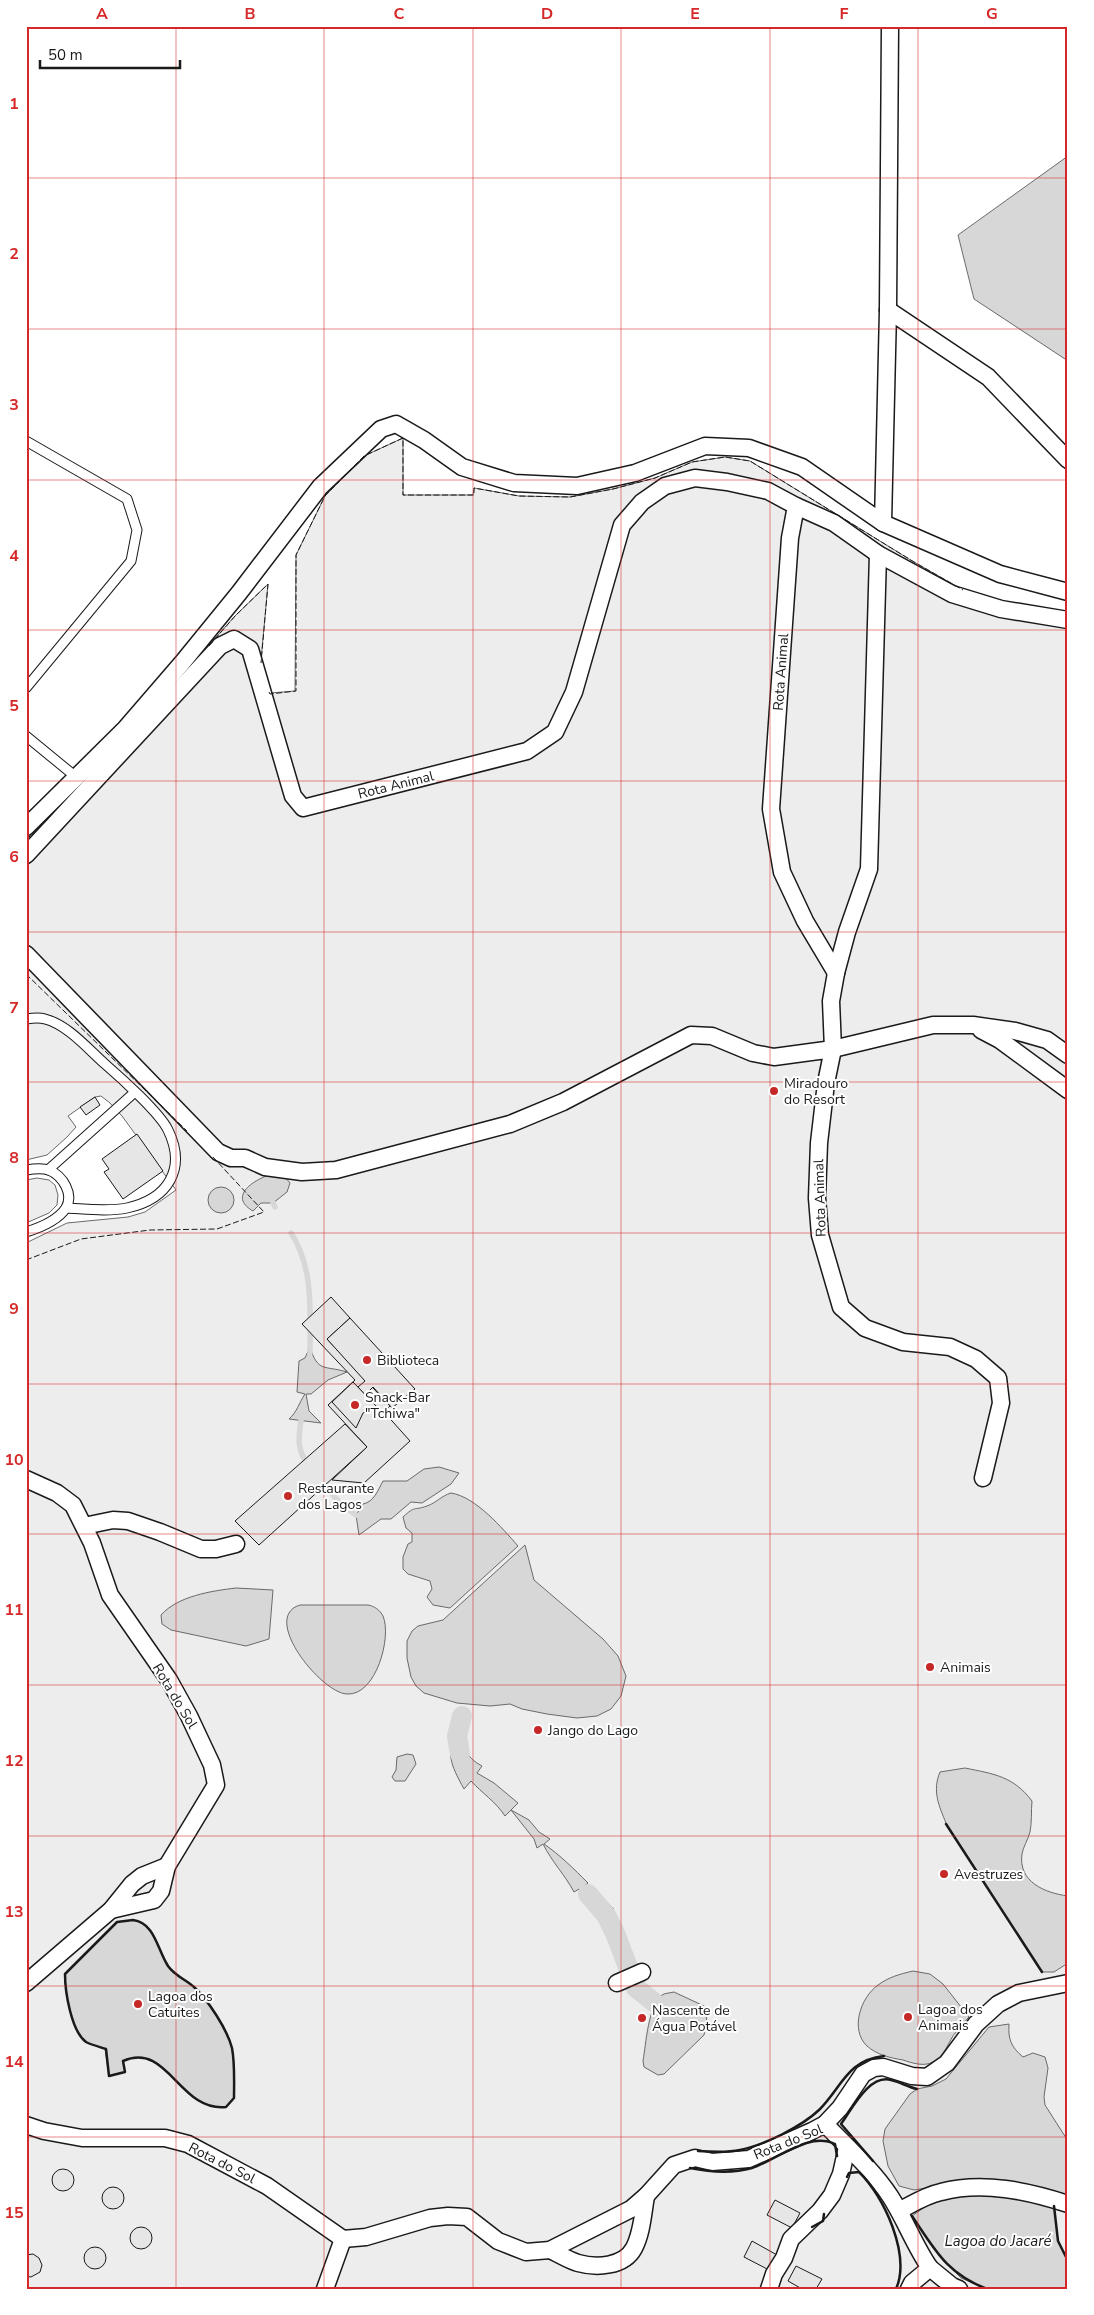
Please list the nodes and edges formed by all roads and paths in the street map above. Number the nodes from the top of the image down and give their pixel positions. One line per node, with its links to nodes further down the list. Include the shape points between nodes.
1 (890, 26): 2 (street)
2 (888, 310): 4 (street, via 988,377); 6 (street)
3 (26, 441): 10 (lane, via 127,499 137,530 131,561)
4 (1068, 460)
5 (796, 506): 7 (street, Rota Animal, via 834,523); 14 (street, Rota Animal, via 768,491 695,478 665,486 642,502 622,525 574,692 555,732 527,752 303,808 294,796 250,649 234,639 220,646); 16 (street, Rota Animal, via 790,538 771,809 782,872 805,921)
6 (883, 523): 8 (street, via 1000,574); 12 (street, via 802,467 749,448 705,446 635,473 578,486 514,483 462,467 396,424 380,429 320,487 182,663 125,729)
7 (878, 554): 9 (street, Rota Animal, via 952,594 1001,609); 16 (street, Rota Animal, via 869,869)
8 (1068, 592)
9 (1068, 620)
10 (26, 688)
11 (26, 736): 12 (lane)
12 (76, 777): 13 (street)
13 (26, 827)
14 (26, 855)
15 (26, 954): 19 (street, via 218,1152 265,1167 302,1172 336,1170 510,1124 563,1102 691,1036 712,1036 753,1053 774,1057)
16 (836, 973): 19 (street, Rota Animal, via 831,1001)
17 (26, 1019): 22 (lane, via 46,1019 66,1029)
18 (973, 1025): 19 (street, via 933,1025); 20 (street, via 1047,1040); 21 (street, via 1000,1040)
19 (833, 1049): 27 (street, Rota Animal, via 826,1083 818,1198 820,1235 838,1299 841,1307 865,1328 903,1342 950,1347 976,1359 998,1378 1001,1403)
20 (1068, 1055)
21 (1068, 1090)
22 (135, 1092): 24 (lane); 25 (lane, via 170,1134 174,1147 174,1171 170,1184 151,1199 128,1208)
23 (26, 1170): 24 (lane)
24 (48, 1170): 25 (lane, via 63,1179 68,1194)
25 (66, 1208): 26 (lane, via 56,1218)
26 (26, 1232)
27 (983, 1478)
28 (26, 1479): 29 (street, Rota do Sol, via 64,1497 73,1505)
29 (84, 1526): 30 (street, via 112,1520 128,1521 200,1549); 31 (street, Rota do Sol, via 110,1596 168,1680 212,1765 216,1785)
30 (236, 1544)
31 (167, 1866): 32 (street, Rota do Sol, via 137,1880); 32 (street, Rota do Sol, via 161,1891 154,1900)
32 (111, 1910): 36 (street, Rota do Sol)
33 (642, 1972): 34 (street)
34 (616, 1983)
35 (1068, 1983): 38 (street, via 1020,1993 998,2004 976,2024 947,2063 927,2077 882,2067 863,2074)
36 (26, 1984)
37 (26, 2124): 43 (street, Rota do Sol, via 82,2138 165,2138 188,2144 267,2186)
38 (825, 2124): 39 (street, Rota do Sol); 40 (street, Rota do Sol, via 750,2159 712,2162 695,2158 674,2164)
39 (847, 2147): 42 (street, Rota do Sol, via 868,2167); 47 (street, via 832,2195 791,2239)
40 (646, 2196): 44 (street, Rota do Sol, via 631,2209); 44 (street, Rota do Sol, via 634,2249 623,2260 605,2265 578,2263)
41 (1068, 2204): 42 (street, via 1028,2192 967,2188 941,2192)
42 (898, 2211): 45 (street, Rota do Sol)
43 (343, 2239): 44 (street, Rota do Sol, via 366,2237 430,2218 467,2217 498,2242 526,2252); 46 (street)
44 (550, 2250)
45 (930, 2268): 48 (street); 49 (street, Rota do Sol)
46 (325, 2289)
47 (769, 2289)
48 (909, 2289)
49 (959, 2289)

